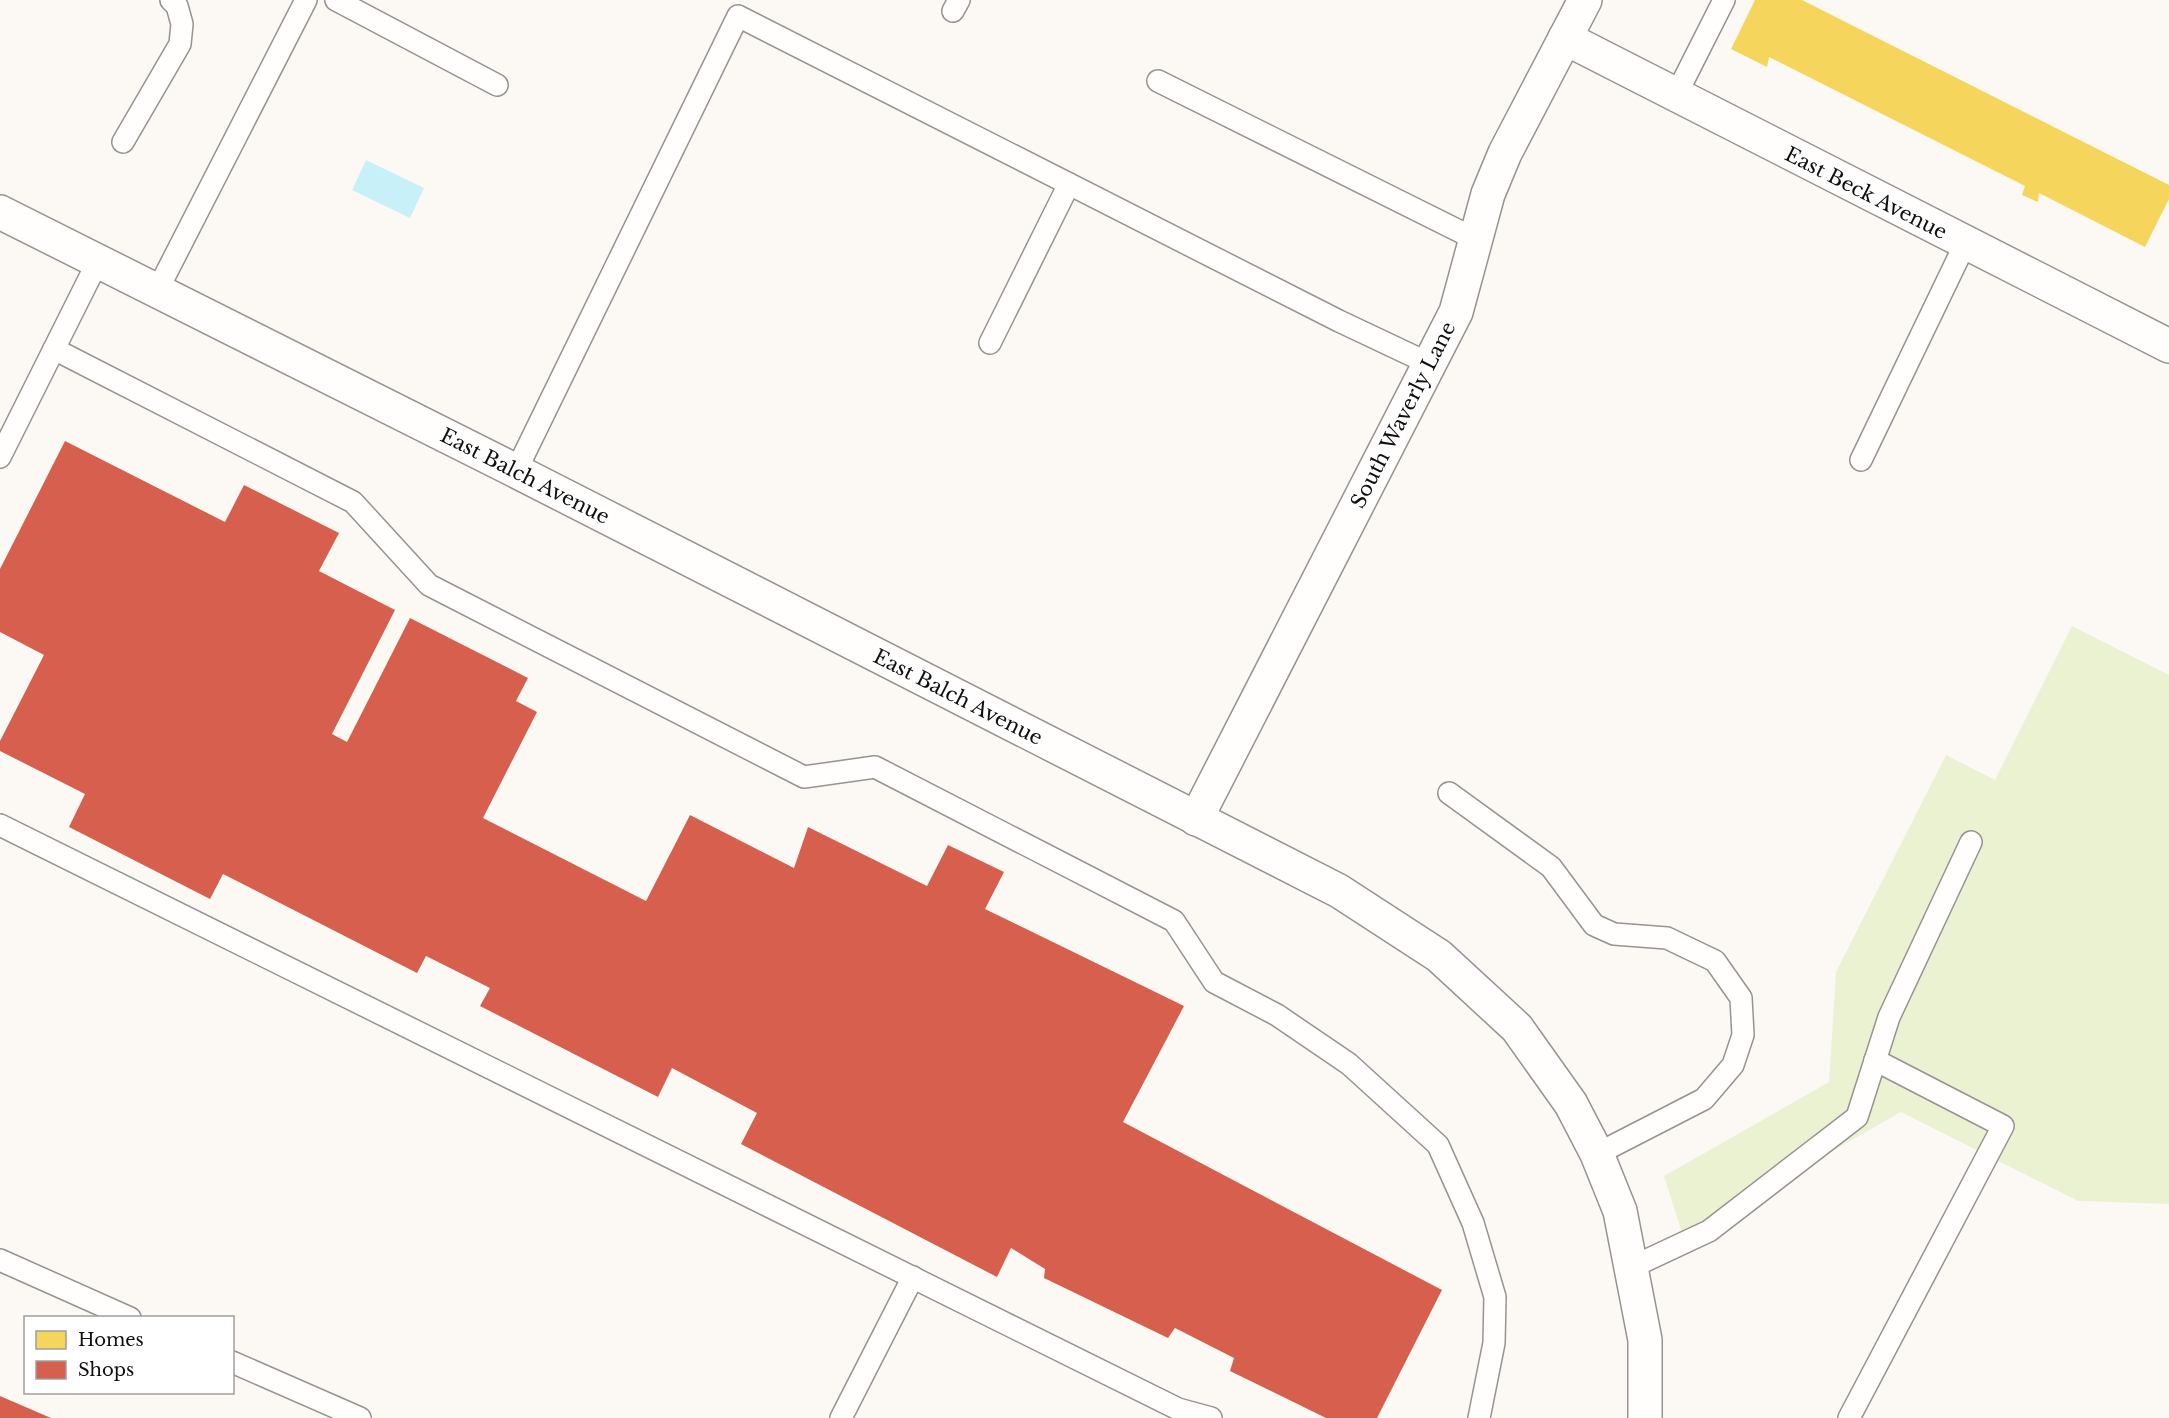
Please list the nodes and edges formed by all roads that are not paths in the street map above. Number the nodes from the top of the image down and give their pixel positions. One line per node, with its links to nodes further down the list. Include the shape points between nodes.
1 (171, 0): 10 (lane, via 182,24 180,44)
2 (306, 0): 16 (lane)
3 (336, 0): 8 (lane)
4 (1585, 0): 6 (street, South Waverly Lane)
5 (1724, 0): 9 (lane)
6 (1565, 38): 9 (street, East Beck Avenue); 13 (street, South Waverly Lane, via 1505,153 1488,194)
7 (1158, 81): 13 (lane)
8 (497, 85)
9 (1676, 95): 14 (street, East Beck Avenue)
10 (123, 142)
11 (1070, 184): 17 (lane); 20 (lane); 23 (lane, via 738,16)
12 (0, 212): 15 (street, East Balch Avenue)
13 (1477, 240): 20 (street, South Waverly Lane, via 1456,312)
14 (1965, 244): 18 (street, East Beck Avenue); 22 (lane)
15 (98, 261): 16 (street, East Balch Avenue); 19 (lane)
16 (157, 291): 23 (street, East Balch Avenue)
17 (990, 343)
18 (2169, 346)
19 (54, 349): 21 (lane); 39 (lane, via 353,502 429,585 752,751 804,777 875,766 1174,921 1214,982 1277,1015 1349,1064 1438,1145 1473,1223 1495,1297 1494,1343)
20 (1430, 364): 25 (street, South Waverly Lane)
21 (0, 457)
22 (1861, 460)
23 (516, 471): 25 (street, East Balch Avenue)
24 (1449, 793): 29 (lane, via 1551,867 1594,925 1614,934 1666,938 1715,961 1742,998 1743,1035 1733,1065 1704,1100)
25 (1196, 819): 29 (street, East Balch Avenue, via 1339,891 1439,956 1517,1028 1571,1104)
26 (0, 825): 32 (lane)
27 (1971, 842): 28 (lane, via 1889,1017)
28 (1875, 1060): 31 (lane, via 1857,1117 1709,1231); 41 (lane, via 2003,1126)
29 (1597, 1154): 31 (street, East Balch Avenue, via 1620,1210)
30 (0, 1260): 33 (lane)
31 (1632, 1267): 40 (street, East Balch Avenue, via 1645,1340)
32 (913, 1277): 35 (lane); 37 (lane)
33 (128, 1316)
34 (234, 1363): 36 (lane)
35 (1176, 1413): 38 (lane)
36 (360, 1418)
37 (841, 1418)
38 (1211, 1418)
39 (1479, 1418)
40 (1644, 1418)
41 (1849, 1418)

